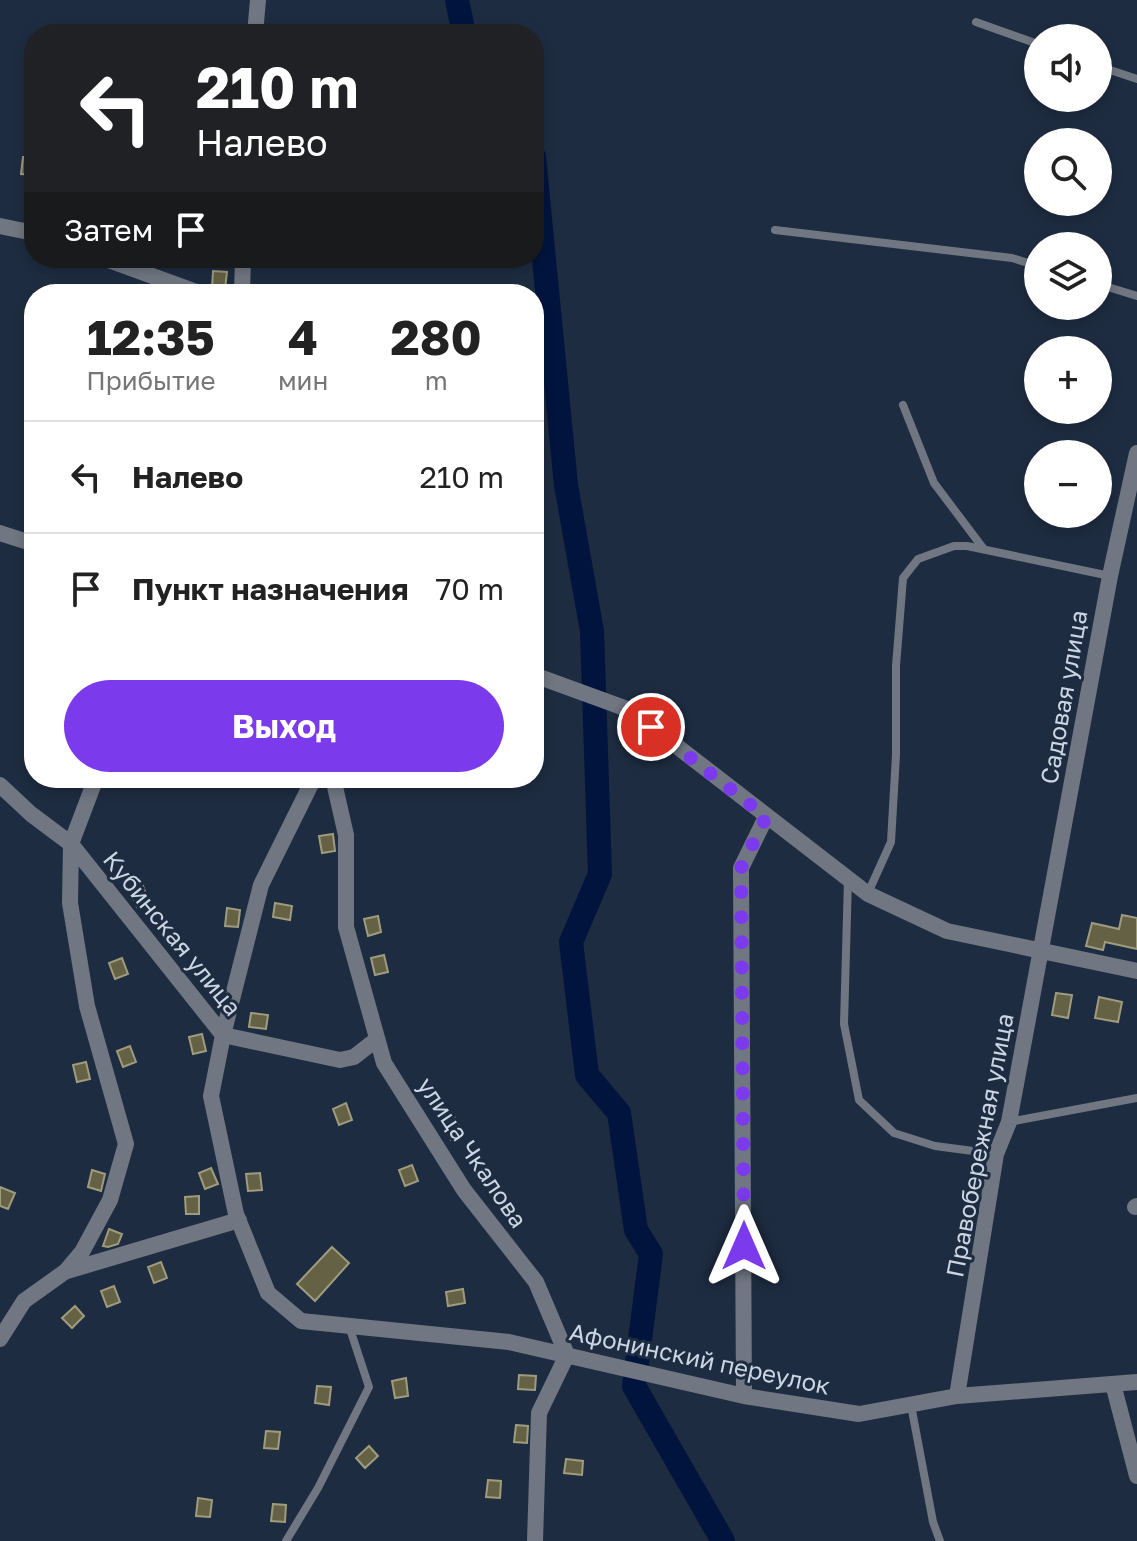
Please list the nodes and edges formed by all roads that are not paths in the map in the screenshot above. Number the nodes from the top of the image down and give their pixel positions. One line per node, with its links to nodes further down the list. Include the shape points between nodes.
1 (258, 0): 3 (street)
2 (976, 22): 4 (lane)
3 (256, 24)
4 (1024, 39)
5 (1112, 71): 6 (lane)
6 (1137, 79)
7 (0, 226): 9 (street)
8 (775, 230): 10 (lane)
9 (24, 231)
10 (1024, 262)
11 (130, 268): 12 (street)
12 (174, 284)
13 (1112, 288): 14 (lane)
14 (1137, 296)
15 (903, 405): 19 (lane, via 934,483)
16 (1137, 453): 20 (street, Садовая улица)
17 (0, 533): 18 (street)
18 (24, 541)
19 (983, 549): 20 (lane); 29 (lane, via 954,546 918,559 903,578 891,842)
20 (1110, 576): 30 (street, Садовая улица)
21 (544, 678): 26 (street, via 630,710)
22 (0, 785): 27 (street, Кубинская улица)
23 (92, 788): 27 (street)
24 (309, 788): 32 (street, via 261,885)
25 (335, 788): 33 (street, улица Чкалова, via 346,835 346,927)
26 (766, 817): 28 (street); 44 (street, via 741,868)
27 (71, 844): 32 (street, Кубинская улица); 38 (street, via 70,903 87,1006 126,1144 110,1200)
28 (848, 879): 29 (street); 36 (lane, via 844,1024 859,1100 894,1133 935,1146)
29 (868, 894): 30 (street, via 947,931)
30 (1041, 951): 31 (street); 35 (street, Правобережная улица)
31 (1137, 971)
32 (223, 1035): 33 (street, Кубинская улица, via 340,1060 354,1057); 37 (street, via 211,1096)
33 (377, 1039): 41 (street, улица Чкалова, via 384,1063 464,1190 536,1282)
34 (1137, 1098): 35 (lane)
35 (1009, 1122): 36 (street, Правобережная улица)
36 (996, 1154): 45 (street, Правобережная улица)
37 (239, 1220): 38 (street); 39 (street, Афонинский переулок, via 268,1293 301,1321)
38 (66, 1271): 40 (street, via 24,1301)
39 (349, 1326): 41 (street, Афонинский переулок, via 509,1342); 48 (lane, via 369,1387)
40 (0, 1339)
41 (567, 1355): 44 (street, Афонинский переулок); 49 (street, via 539,1413)
42 (1137, 1382): 43 (street, Афонинский переулок)
43 (1113, 1384): 45 (street, Афонинский переулок); 47 (street)
44 (744, 1396): 46 (street, Афонинский переулок, via 859,1414)
45 (957, 1396): 46 (street, Афонинский переулок)
46 (911, 1404): 50 (lane)
47 (1137, 1476)
48 (286, 1541)
49 (535, 1541)
50 (940, 1541)

